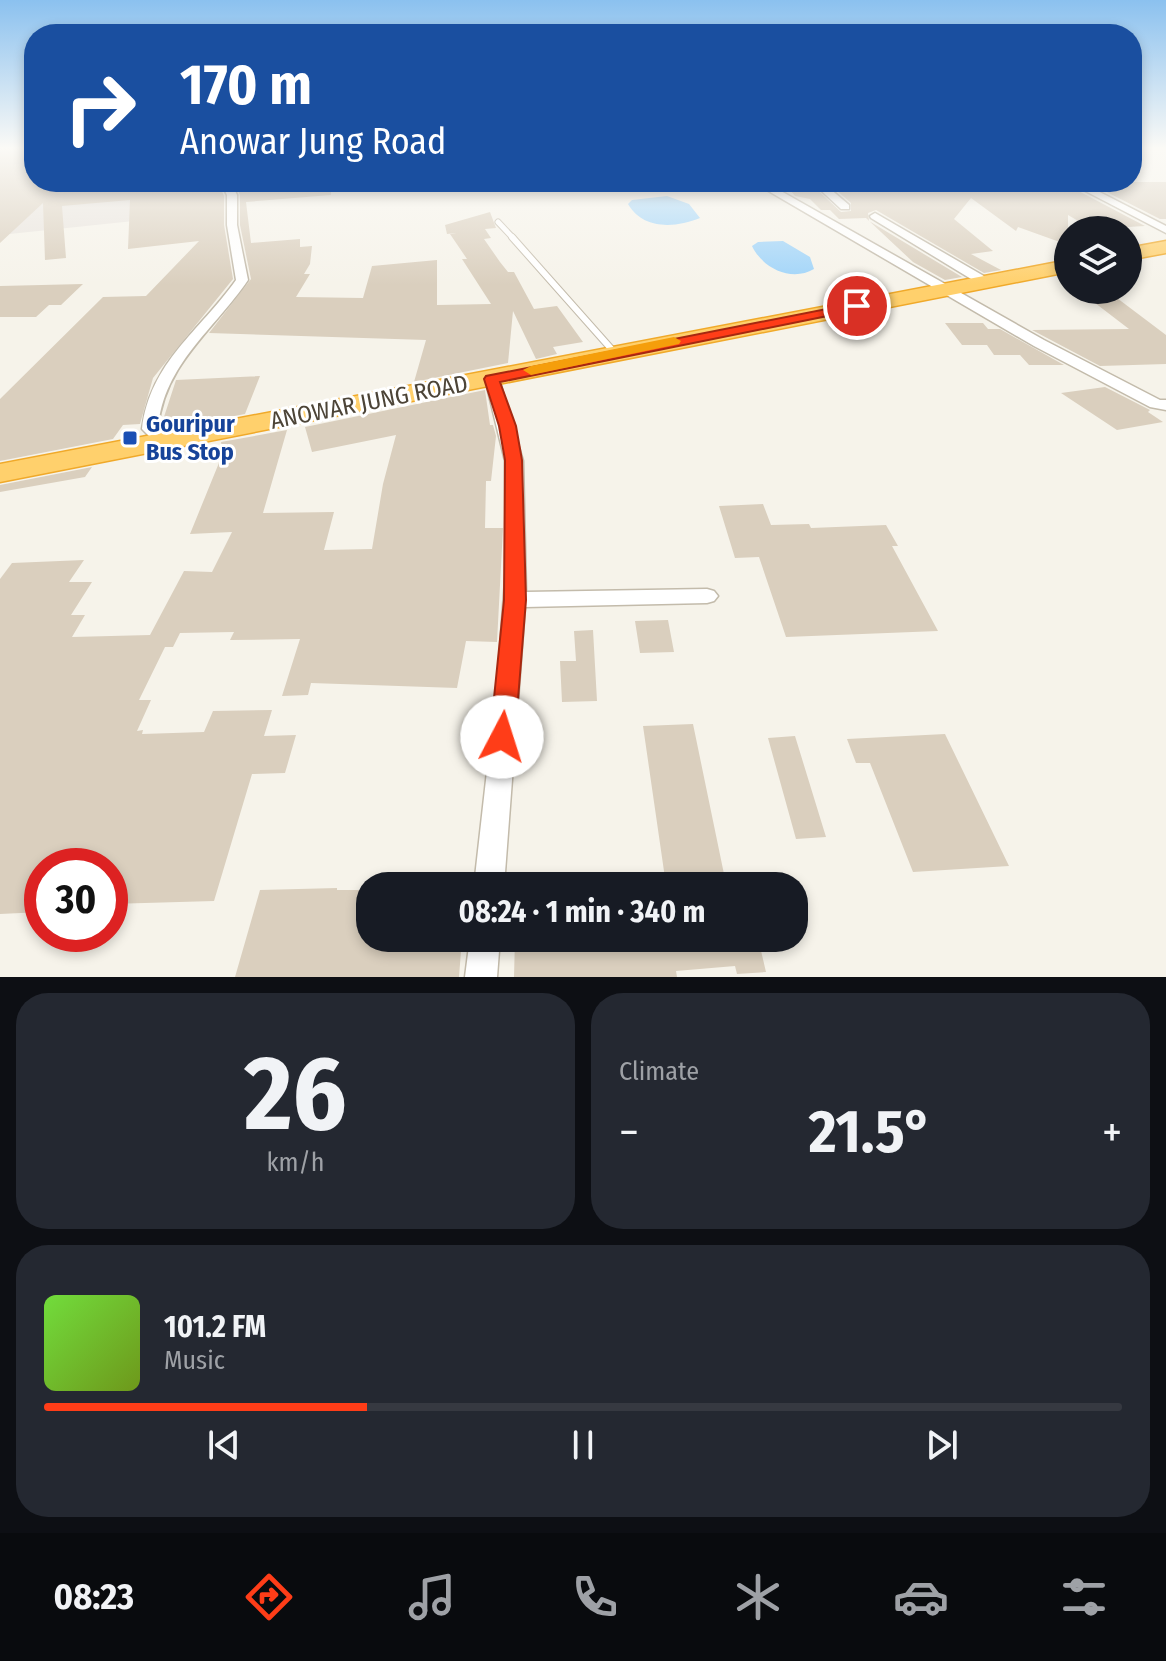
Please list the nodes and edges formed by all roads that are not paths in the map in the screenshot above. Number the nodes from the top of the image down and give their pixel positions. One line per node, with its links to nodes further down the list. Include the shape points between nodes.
1 (232, 195): 17 (street, via 242,280 164,376 150,416 150,429)
2 (780, 195): 13 (street)
3 (831, 195): 5 (street)
4 (1097, 195): 8 (street)
5 (845, 207)
6 (875, 216): 12 (street)
7 (498, 222): 14 (lane)
8 (1166, 230)
9 (1166, 247): 10 (highway)
10 (1142, 251)
11 (1054, 269): 12 (highway, ANOWAR JUNG ROAD)
12 (985, 282): 13 (highway, ANOWAR JUNG ROAD)
13 (948, 289): 14 (highway, ANOWAR JUNG ROAD); 16 (street, via 1039,343)
14 (614, 352): 15 (highway, ANOWAR JUNG ROAD)
15 (492, 379): 17 (highway, ANOWAR JUNG ROAD); 20 (street, via 514,460)
16 (1166, 405)
17 (163, 440): 18 (highway, ANOWAR JUNG ROAD)
18 (0, 473)
19 (707, 596): 20 (street)
20 (515, 600): 21 (street)
21 (490, 872)
22 (484, 952): 23 (street)
23 (481, 977)

